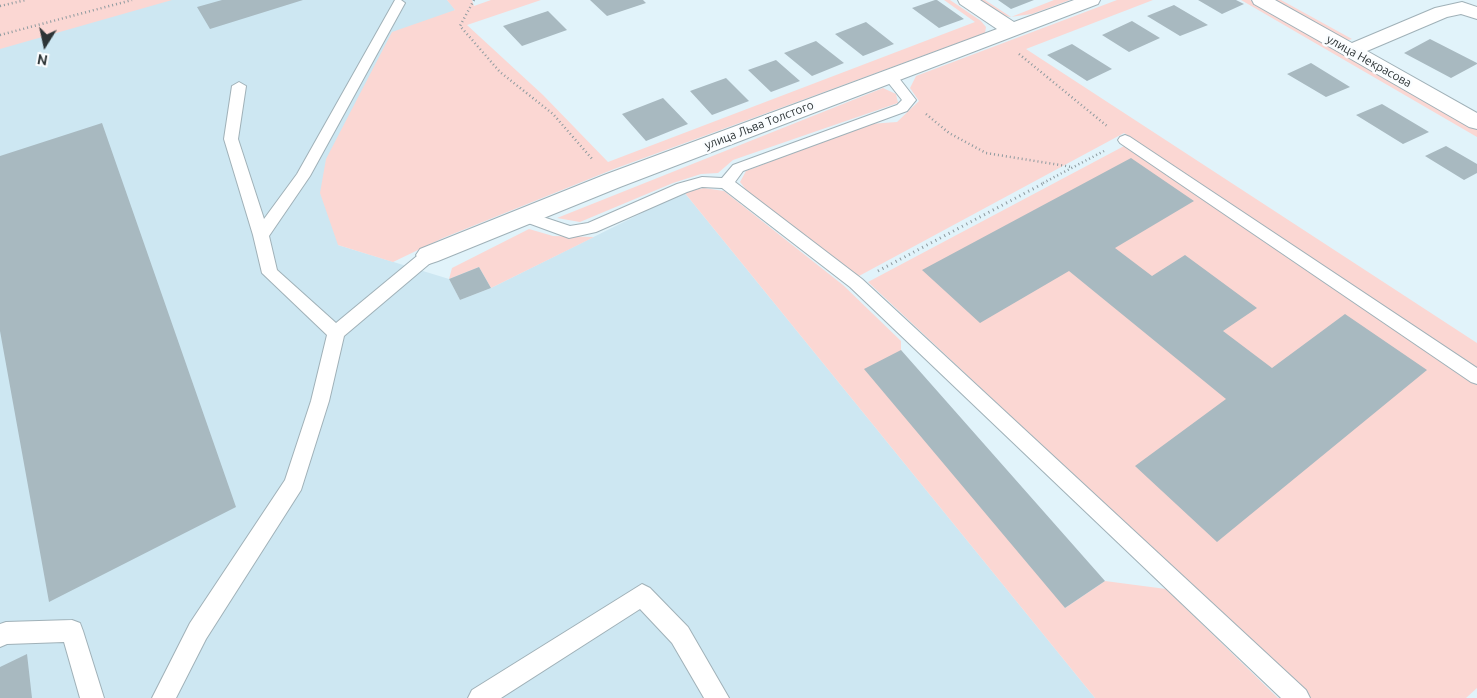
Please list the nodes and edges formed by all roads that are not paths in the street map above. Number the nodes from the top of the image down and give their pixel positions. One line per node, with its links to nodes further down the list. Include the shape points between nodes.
1 (967, 0): 6 (street)
2 (1091, 0): 6 (street, улица Льва Толстого)
3 (1260, 0): 7 (street, улица Некрасова)
4 (399, 2): 14 (lane, via 303,176)
5 (1477, 13): 7 (street, via 1462,8 1442,12)
6 (1012, 30): 8 (street, улица Льва Толстого)
7 (1351, 51): 10 (street, улица Некрасова)
8 (890, 76): 12 (lane, via 909,100 902,108 738,168); 13 (street, улица Льва Толстого)
9 (239, 86): 14 (lane, via 232,139)
10 (1477, 122)
11 (1125, 140): 17 (lane)
12 (726, 183): 13 (lane, via 702,182 682,188 591,228 569,232); 23 (lane, via 856,283)
13 (525, 216): 15 (street, улица Льва Толстого)
14 (261, 235): 16 (lane, via 270,273)
15 (429, 254): 16 (lane)
16 (336, 333): 20 (lane, via 320,401 294,484 198,631)
17 (1477, 377)
18 (0, 636): 19 (lane, via 6,633 72,631)
19 (92, 698)
20 (164, 698)
21 (480, 698): 22 (lane, via 642,596 680,635)
22 (718, 698)
23 (1298, 698)

